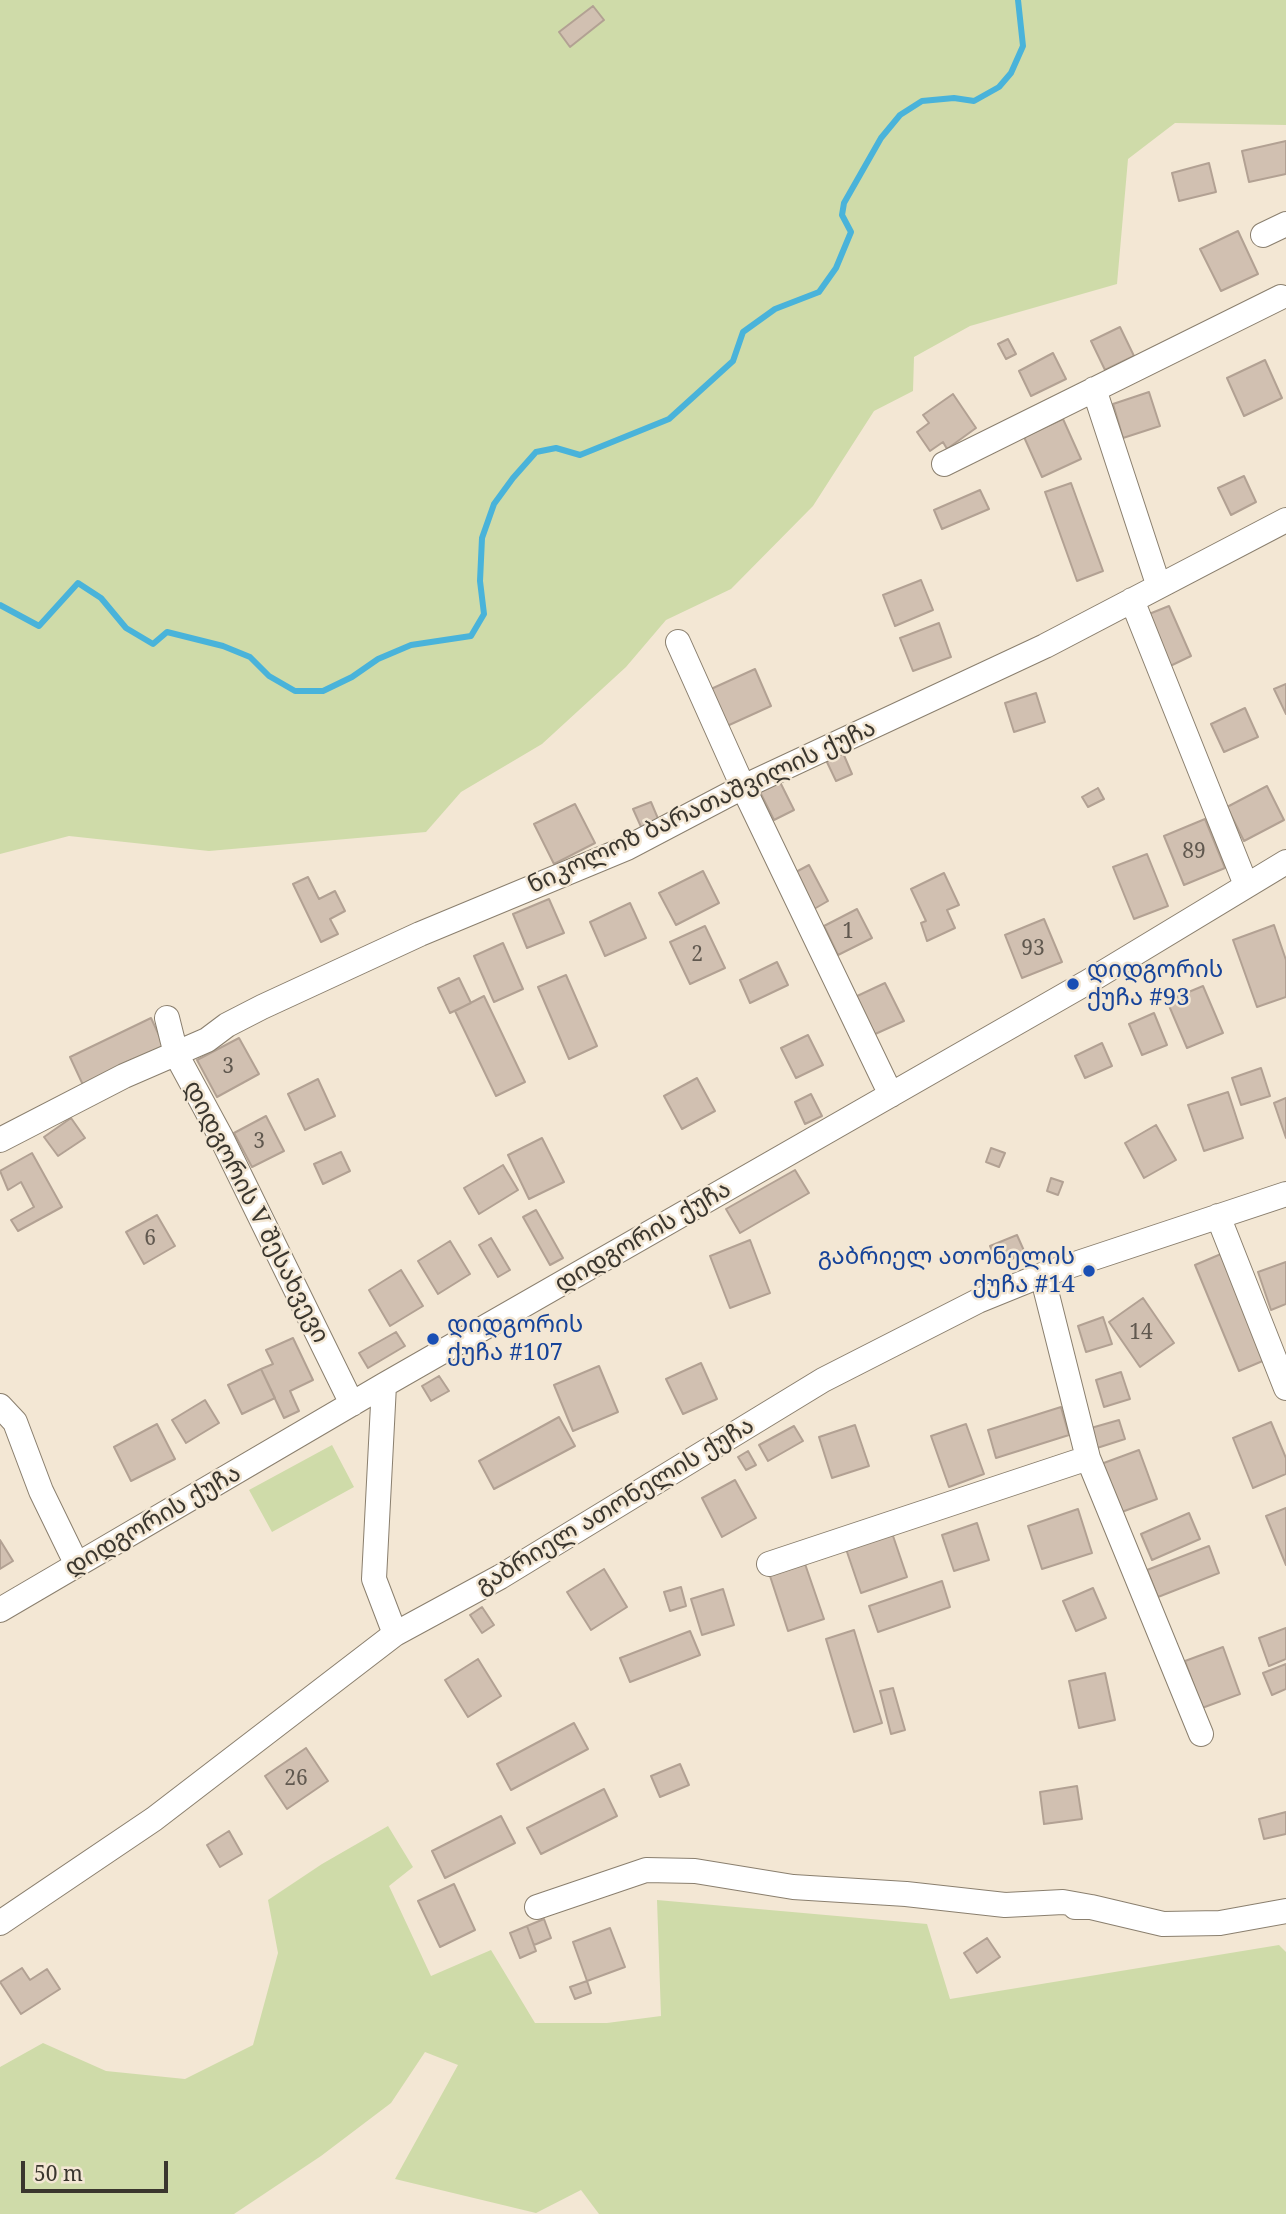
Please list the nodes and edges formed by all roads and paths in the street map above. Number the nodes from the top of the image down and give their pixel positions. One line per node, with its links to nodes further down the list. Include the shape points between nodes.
1 (1286, 224): 2 (street)
2 (1263, 235)
3 (1281, 297): 4 (street)
4 (1094, 389): 5 (street); 7 (street)
5 (944, 464)
6 (1286, 520): 7 (street, ნიკოლოზ ბარათაშვილის ქუჩა)
7 (1158, 584): 8 (street, ნიკოლოზ ბარათაშვილის ქუჩა)
8 (1132, 600): 10 (street, ნიკოლოზ ბარათაშვილის ქუჩა, via 1045,646); 12 (street)
9 (678, 642): 10 (street)
10 (743, 787): 14 (street, ნიკოლოზ ბარათაშვილის ქუჩა, via 627,848 420,934 262,1007); 15 (street)
11 (1286, 862): 12 (street, დიდგორის ქუჩა)
12 (1246, 885): 15 (street, დიდგორის ქუჩა)
13 (167, 1018): 14 (street, დიდგორის V შესახვევი)
14 (176, 1054): 16 (street, ნიკოლოზ ბარათაშვილის ქუჩა); 22 (street, დიდგორის V შესახვევი)
15 (891, 1095): 20 (street, დიდგორის ქუჩა)
16 (0, 1140)
17 (1286, 1194): 18 (street, გაბრიელ ათონელის ქუჩა)
18 (1218, 1216): 19 (street, გაბრიელ ათონელის ქუჩა); 21 (street)
19 (1042, 1275): 24 (street); 28 (street, გაბრიელ ათონელის ქუჩა, via 978,1301 823,1380 500,1577)
20 (384, 1385): 22 (street, დიდგორის ქუჩა); 28 (street, via 374,1579)
21 (1286, 1388)
22 (352, 1404): 26 (street, დიდგორის ქუჩა)
23 (0, 1406): 26 (street, via 15,1422 41,1491)
24 (1088, 1458): 25 (street); 29 (street)
25 (769, 1564)
26 (77, 1565): 27 (street, დიდგორის ქუჩა)
27 (0, 1610)
28 (395, 1634): 34 (street, გაბრიელ ათონელის ქუჩა, via 154,1819)
29 (1201, 1734)
30 (1091, 1907): 31 (street, via 1063,1902 1005,1905 793,1887 695,1871 646,1870); 32 (street, via 1163,1924 1220,1923); 33 (street, via 1037,1908)
31 (537, 1908)
32 (1286, 1911)
33 (992, 1921)
34 (0, 1923)

